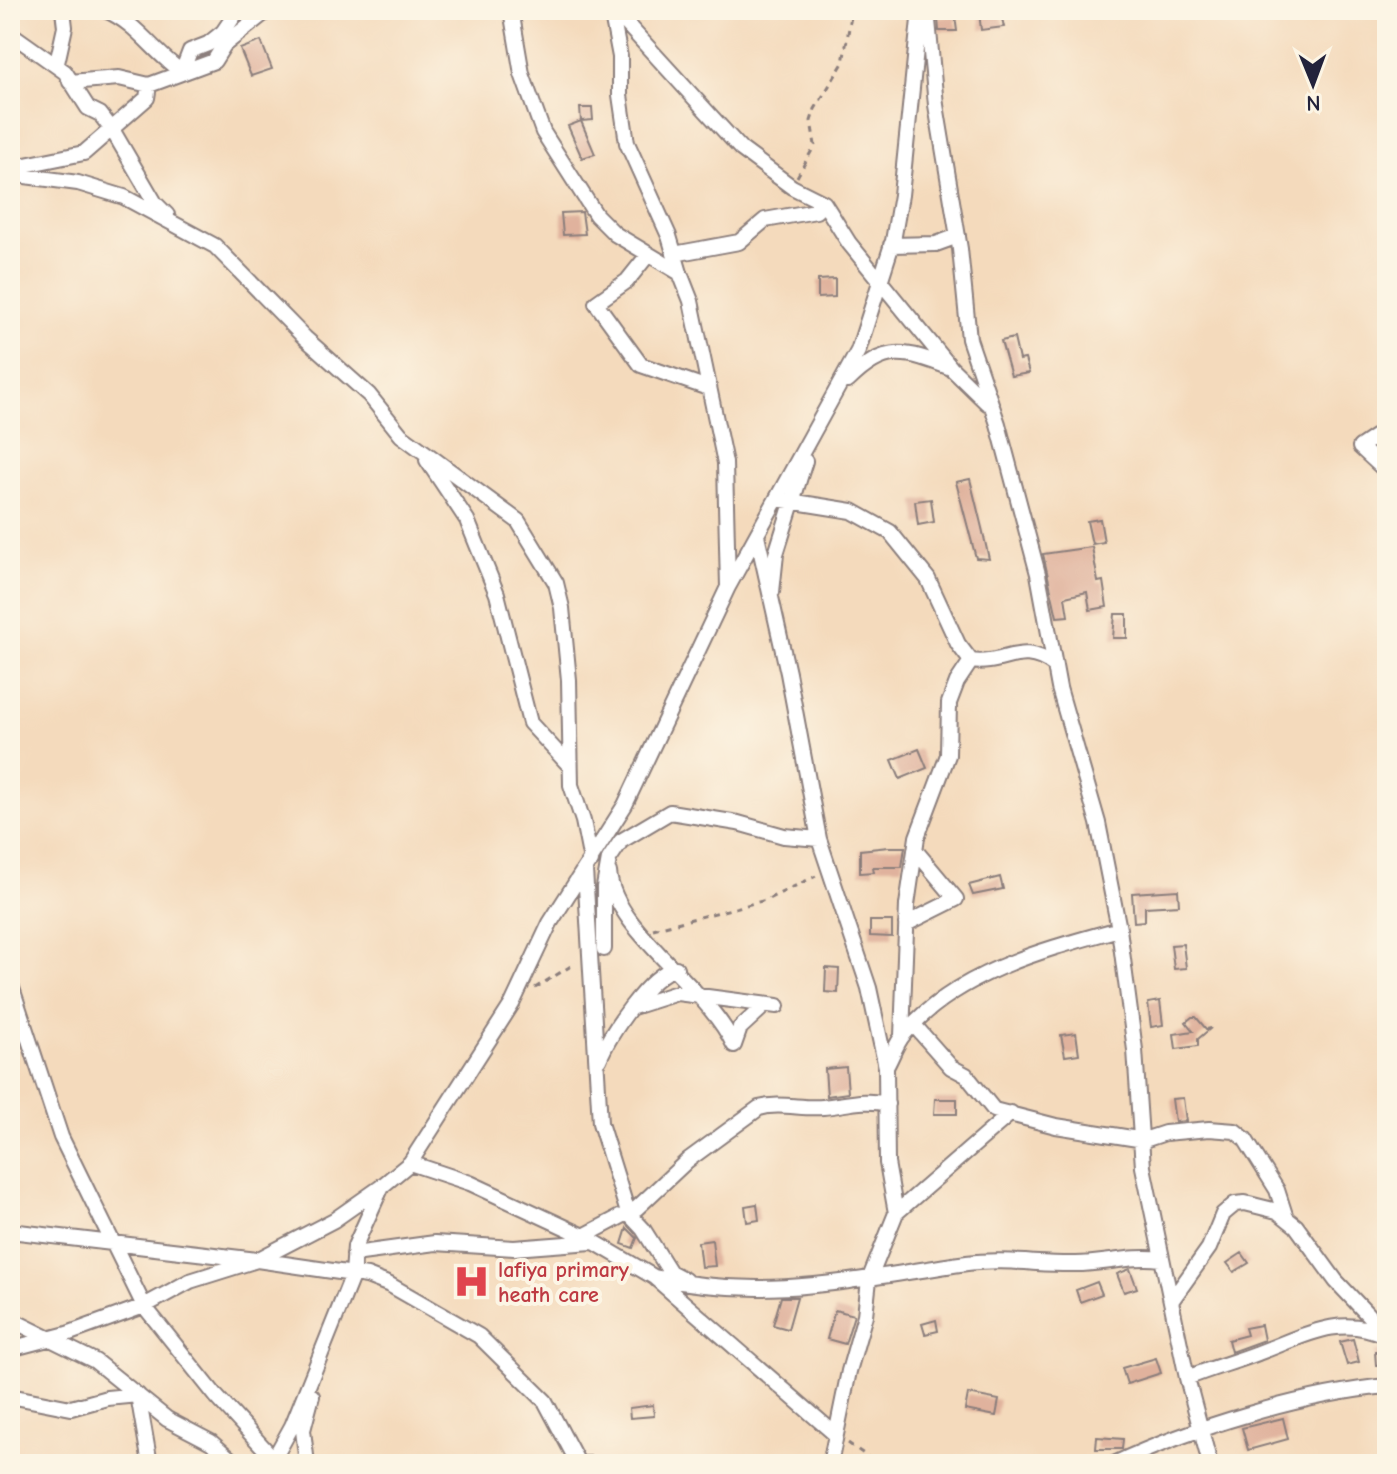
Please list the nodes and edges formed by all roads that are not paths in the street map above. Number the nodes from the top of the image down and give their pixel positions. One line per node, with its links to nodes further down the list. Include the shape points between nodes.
1 (63, 10): 11 (street)
2 (105, 10): 12 (street)
3 (238, 10): 8 (street)
4 (268, 10): 10 (street)
5 (511, 10): 22 (street, via 522,74 543,132 596,215)
6 (613, 10): 17 (street, via 741,149 792,187); 21 (street, via 627,143)
7 (920, 12): 19 (street); 20 (street)
8 (223, 32): 10 (street); 12 (street, via 190,51)
9 (10, 33): 11 (street)
10 (220, 54): 12 (street)
11 (57, 63): 13 (street)
12 (182, 72): 14 (street)
13 (70, 82): 14 (street, via 119,78); 15 (street)
14 (149, 85): 15 (street, via 147,98)
15 (111, 129): 16 (street, via 84,153); 18 (street, via 155,203)
16 (10, 171): 18 (street, via 124,197)
17 (824, 203): 21 (street, via 816,211 765,220 739,242); 24 (street)
18 (172, 221): 31 (street, via 215,246)
19 (958, 236): 20 (street, via 936,244); 28 (street, via 969,339)
20 (891, 245): 24 (street)
21 (674, 254): 23 (street)
22 (647, 256): 23 (street); 26 (street, via 627,281 596,303 641,365)
23 (680, 273): 26 (street, via 701,340)
24 (880, 278): 25 (street); 27 (street, via 858,351)
25 (951, 368): 27 (street, via 904,354 884,354); 28 (street)
26 (708, 388): 36 (street, via 725,463)
27 (838, 391): 30 (street)
28 (991, 407): 39 (street, via 1038,574)
29 (1387, 429): 32 (street, via 1360,447)
30 (809, 445): 33 (street); 34 (street)
31 (420, 451): 40 (street, via 467,520 497,594 530,723); 40 (street, via 518,521 556,583 569,680)
32 (1387, 472)
33 (777, 499): 34 (street); 35 (street)
34 (794, 500): 37 (street, via 776,554); 38 (street, via 852,511 890,532 928,579)
35 (757, 535): 36 (street); 37 (street)
36 (728, 587): 44 (street, via 625,805)
37 (773, 613): 41 (street)
38 (971, 661): 39 (street, via 1023,653 1042,656); 42 (street, via 949,703 948,755)
39 (1055, 666): 46 (street, via 1088,781)
40 (569, 766): 44 (street)
41 (819, 839): 43 (street, via 670,812 621,841); 55 (street, via 869,988)
42 (915, 850): 45 (street); 45 (street, via 956,899)
43 (609, 859): 47 (street); 48 (street, via 615,895 640,933)
44 (588, 865): 47 (street); 59 (street, via 550,923 512,1004)
45 (906, 924): 53 (street)
46 (1119, 929): 52 (street, via 1010,963 950,994); 58 (street)
47 (597, 952): 54 (street)
48 (676, 968): 50 (street); 51 (street, via 650,984)
49 (10, 982): 66 (street, via 61,1137)
50 (702, 997): 50 (street, via 725,1024 734,1045 740,1028 771,1006); 51 (street, via 677,993)
51 (633, 1007): 54 (street, via 610,1032)
52 (914, 1025): 53 (street); 57 (street, via 994,1110)
53 (902, 1036): 55 (street)
54 (597, 1065): 61 (street, via 600,1123)
55 (886, 1067): 56 (street)
56 (887, 1104): 61 (street, via 759,1108); 62 (street, via 887,1163)
57 (1011, 1113): 58 (street); 62 (street)
58 (1144, 1140): 63 (street, via 1165,1133 1235,1131 1277,1190); 68 (street, via 1143,1167)
59 (410, 1163): 60 (street); 65 (street, via 470,1183)
60 (382, 1186): 67 (street); 69 (street, via 334,1220)
61 (628, 1213): 65 (street); 73 (street, via 670,1272)
62 (896, 1213): 72 (street)
63 (1286, 1218): 74 (street, via 1267,1207 1235,1204 1223,1214 1209,1248); 77 (street)
64 (10, 1231): 66 (street)
65 (588, 1239): 67 (street, via 514,1248 435,1243); 71 (street)
66 (114, 1244): 69 (street); 75 (street)
67 (354, 1254): 70 (street)
68 (1161, 1259): 72 (street, via 969,1263); 74 (street)
69 (257, 1260): 70 (street); 75 (street, via 190,1281)
70 (353, 1274): 80 (street); 91 (street, via 390,1285 479,1336 545,1401)
71 (654, 1277): 73 (street); 86 (street)
72 (869, 1280): 73 (street, via 765,1289); 86 (street)
73 (695, 1286)
74 (1172, 1300): 81 (street)
75 (144, 1306): 78 (street); 87 (street)
76 (10, 1319): 78 (street)
77 (1387, 1336): 81 (street, via 1345,1326 1304,1332)
78 (52, 1338): 79 (street); 83 (street, via 95,1361)
79 (10, 1349)
80 (322, 1352): 87 (street); 90 (street, via 303,1430)
81 (1187, 1378): 85 (street)
82 (1387, 1386): 85 (street, via 1310,1398)
83 (138, 1395): 84 (street, via 71,1408); 88 (street); 89 (street)
84 (10, 1396)
85 (1202, 1431): 94 (street, via 1174,1437); 95 (street)
86 (836, 1435): 93 (street)
87 (273, 1462)
88 (150, 1464)
89 (236, 1464)
90 (307, 1464)
91 (576, 1464): 92 (street)
92 (610, 1464)
93 (830, 1464)
94 (1114, 1464)
95 (1211, 1464)

